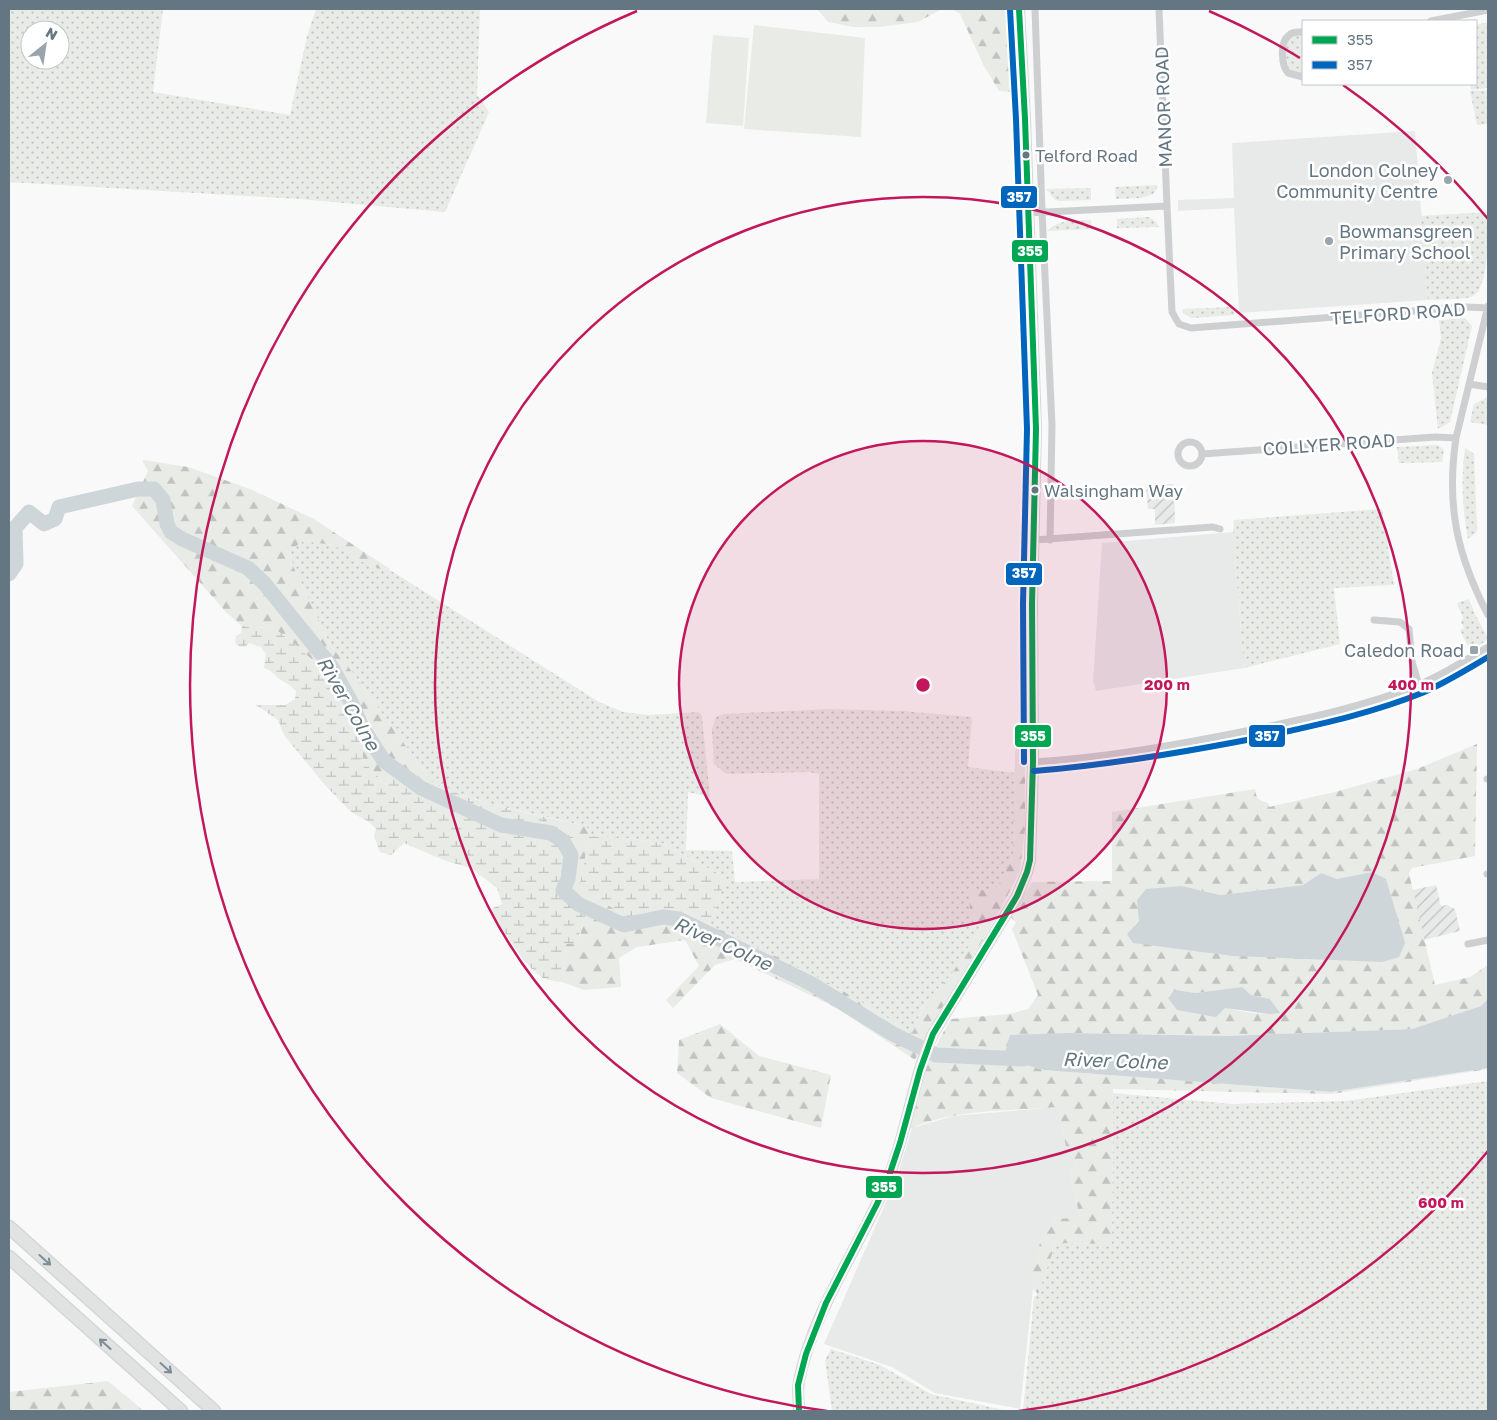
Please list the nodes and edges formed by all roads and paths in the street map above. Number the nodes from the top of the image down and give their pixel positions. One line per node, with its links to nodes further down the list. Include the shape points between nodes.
1 (1019, 9): 10 (main road)
2 (1035, 9): 9 (street)
3 (1159, 9): 8 (street, MANOR ROAD)
4 (1488, 10): 5 (street)
5 (1436, 20)
6 (1302, 32): 7 (street, via 1287,36 1283,62 1288,73)
7 (1302, 77)
8 (1167, 206): 9 (street); 11 (street, TELFORD ROAD, via 1172,312 1184,326 1203,328)
9 (1042, 211): 10 (street); 18 (street, via 1052,424)
10 (1027, 213): 17 (main road, via 1036,428)
11 (1488, 307): 12 (street)
12 (1469, 384): 13 (street); 14 (street)
13 (1488, 387)
14 (1456, 438): 15 (street, COLLYER ROAD); 19 (street, via 1452,490 1458,541 1471,580)
15 (1202, 454)
16 (1220, 529): 18 (street)
17 (1034, 540): 18 (street); 23 (main road)
18 (1050, 540)
19 (1488, 615)
20 (1374, 620): 22 (street, via 1404,624 1410,633 1412,662)
21 (1488, 647): 22 (street)
22 (1419, 685): 23 (street, via 1299,720 1159,747)
23 (1032, 762): 30 (main road, via 1027,872 1017,896 933,1034 923,1056 904,1134 888,1180 812,1334 799,1382)
24 (1488, 940): 25 (street)
25 (1468, 944)
26 (9, 1228): 29 (highway, one-way to 29)
27 (9, 1257): 28 (highway, one-way to 27)
28 (181, 1411)
29 (214, 1411)
30 (799, 1411)

